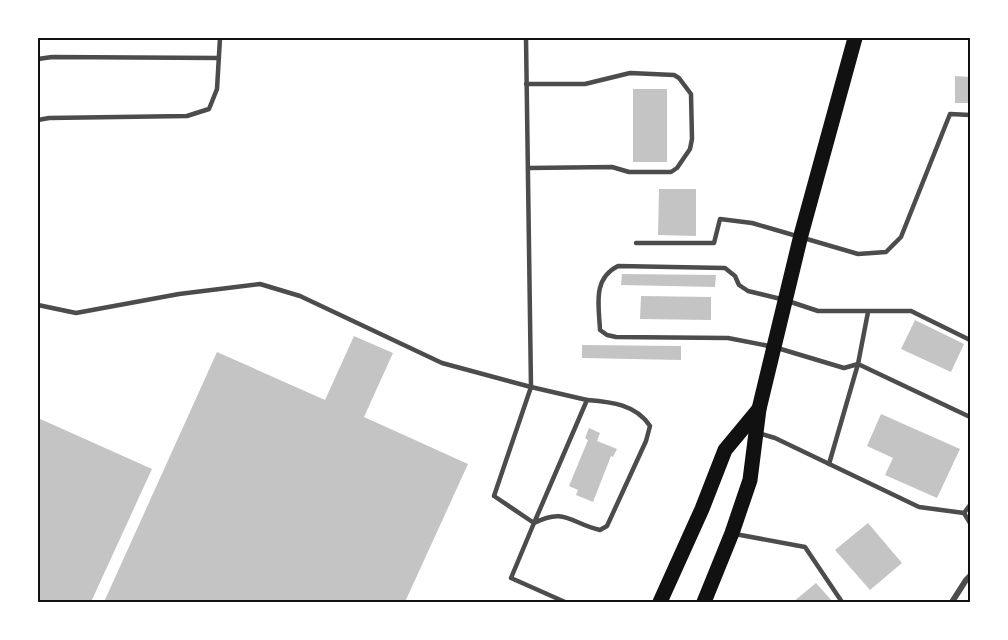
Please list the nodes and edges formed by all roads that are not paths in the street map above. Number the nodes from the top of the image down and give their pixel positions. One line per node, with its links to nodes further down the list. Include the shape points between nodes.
1 (220, 38): 4 (lane)
2 (526, 38): 6 (lane)
3 (855, 38): 10 (main road)
4 (219, 57): 5 (lane); 8 (lane, via 217,89 208,109 187,116)
5 (38, 59)
6 (526, 84): 9 (lane); 9 (lane, via 585,84 630,73 674,75 691,94 690,149 671,172 629,172 612,167)
7 (970, 115): 10 (lane, via 950,114 901,237 886,252 858,254)
8 (38, 120)
9 (528, 168): 18 (lane)
10 (801, 236): 11 (lane, via 720,219 714,243); 12 (main road)
11 (636, 243)
12 (785, 300): 14 (lane, via 818,311); 16 (main road); 16 (lane, via 748,291 725,268 618,266 607,271 601,281 600,330 607,335 728,338)
13 (38, 305): 18 (lane, via 76,313 260,284 300,296 442,363)
14 (868, 312): 15 (lane, via 911,311); 17 (lane)
15 (970, 340)
16 (774, 347): 17 (lane, via 844,368); 20 (main road)
17 (858, 364): 21 (lane); 23 (lane)
18 (531, 387): 19 (lane); 26 (lane, via 494,496)
19 (587, 400): 26 (lane); 26 (lane, via 616,402 643,415 650,426 646,441 607,526 600,530 561,515 547,516)
20 (759, 409): 22 (main road); 32 (main road, via 725,450)
21 (970, 417)
22 (756, 432): 23 (lane); 28 (main road, via 750,480)
23 (829, 464): 25 (lane, via 919,507)
24 (970, 505): 25 (lane)
25 (964, 513): 27 (lane)
26 (534, 523): 31 (lane, via 512,578)
27 (970, 523)
28 (732, 533): 30 (main road); 35 (lane, via 805,547)
29 (970, 576): 36 (street)
30 (714, 580): 33 (main road); 34 (main road)
31 (565, 603)
32 (660, 603)
33 (704, 603)
34 (718, 603)
35 (842, 603)
36 (952, 603)

